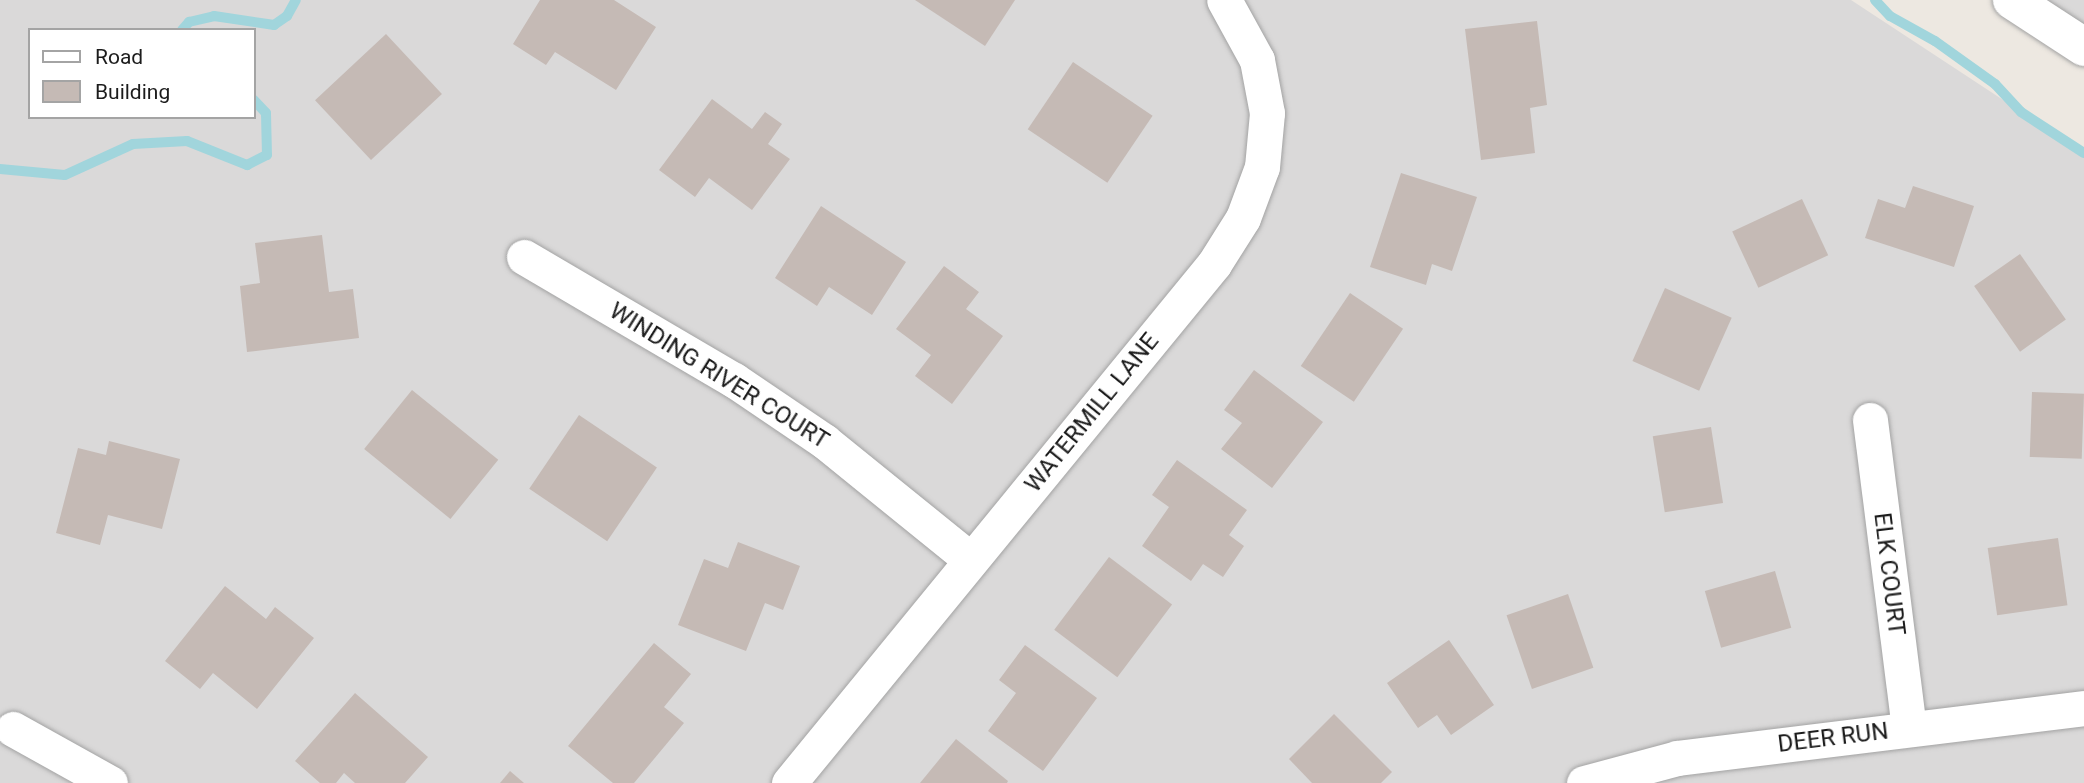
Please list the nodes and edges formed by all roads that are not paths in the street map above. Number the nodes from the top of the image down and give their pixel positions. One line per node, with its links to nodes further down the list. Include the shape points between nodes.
1 (1224, 0): 6 (street, WATERMILL LANE, via 1257,60 1267,113 1262,167 1243,218 1214,264)
2 (2012, 0): 3 (street)
3 (2084, 47)
4 (524, 257): 6 (street, WINDING RIVER COURT, via 734,380 813,433)
5 (1870, 420): 8 (street, ELK COURT)
6 (971, 560): 11 (street, WATERMILL LANE)
7 (2084, 708): 8 (street, DEER RUN)
8 (1909, 728): 12 (street, DEER RUN, via 1677,758)
9 (13, 729): 10 (street)
10 (110, 783)
11 (789, 783)
12 (1584, 783)

